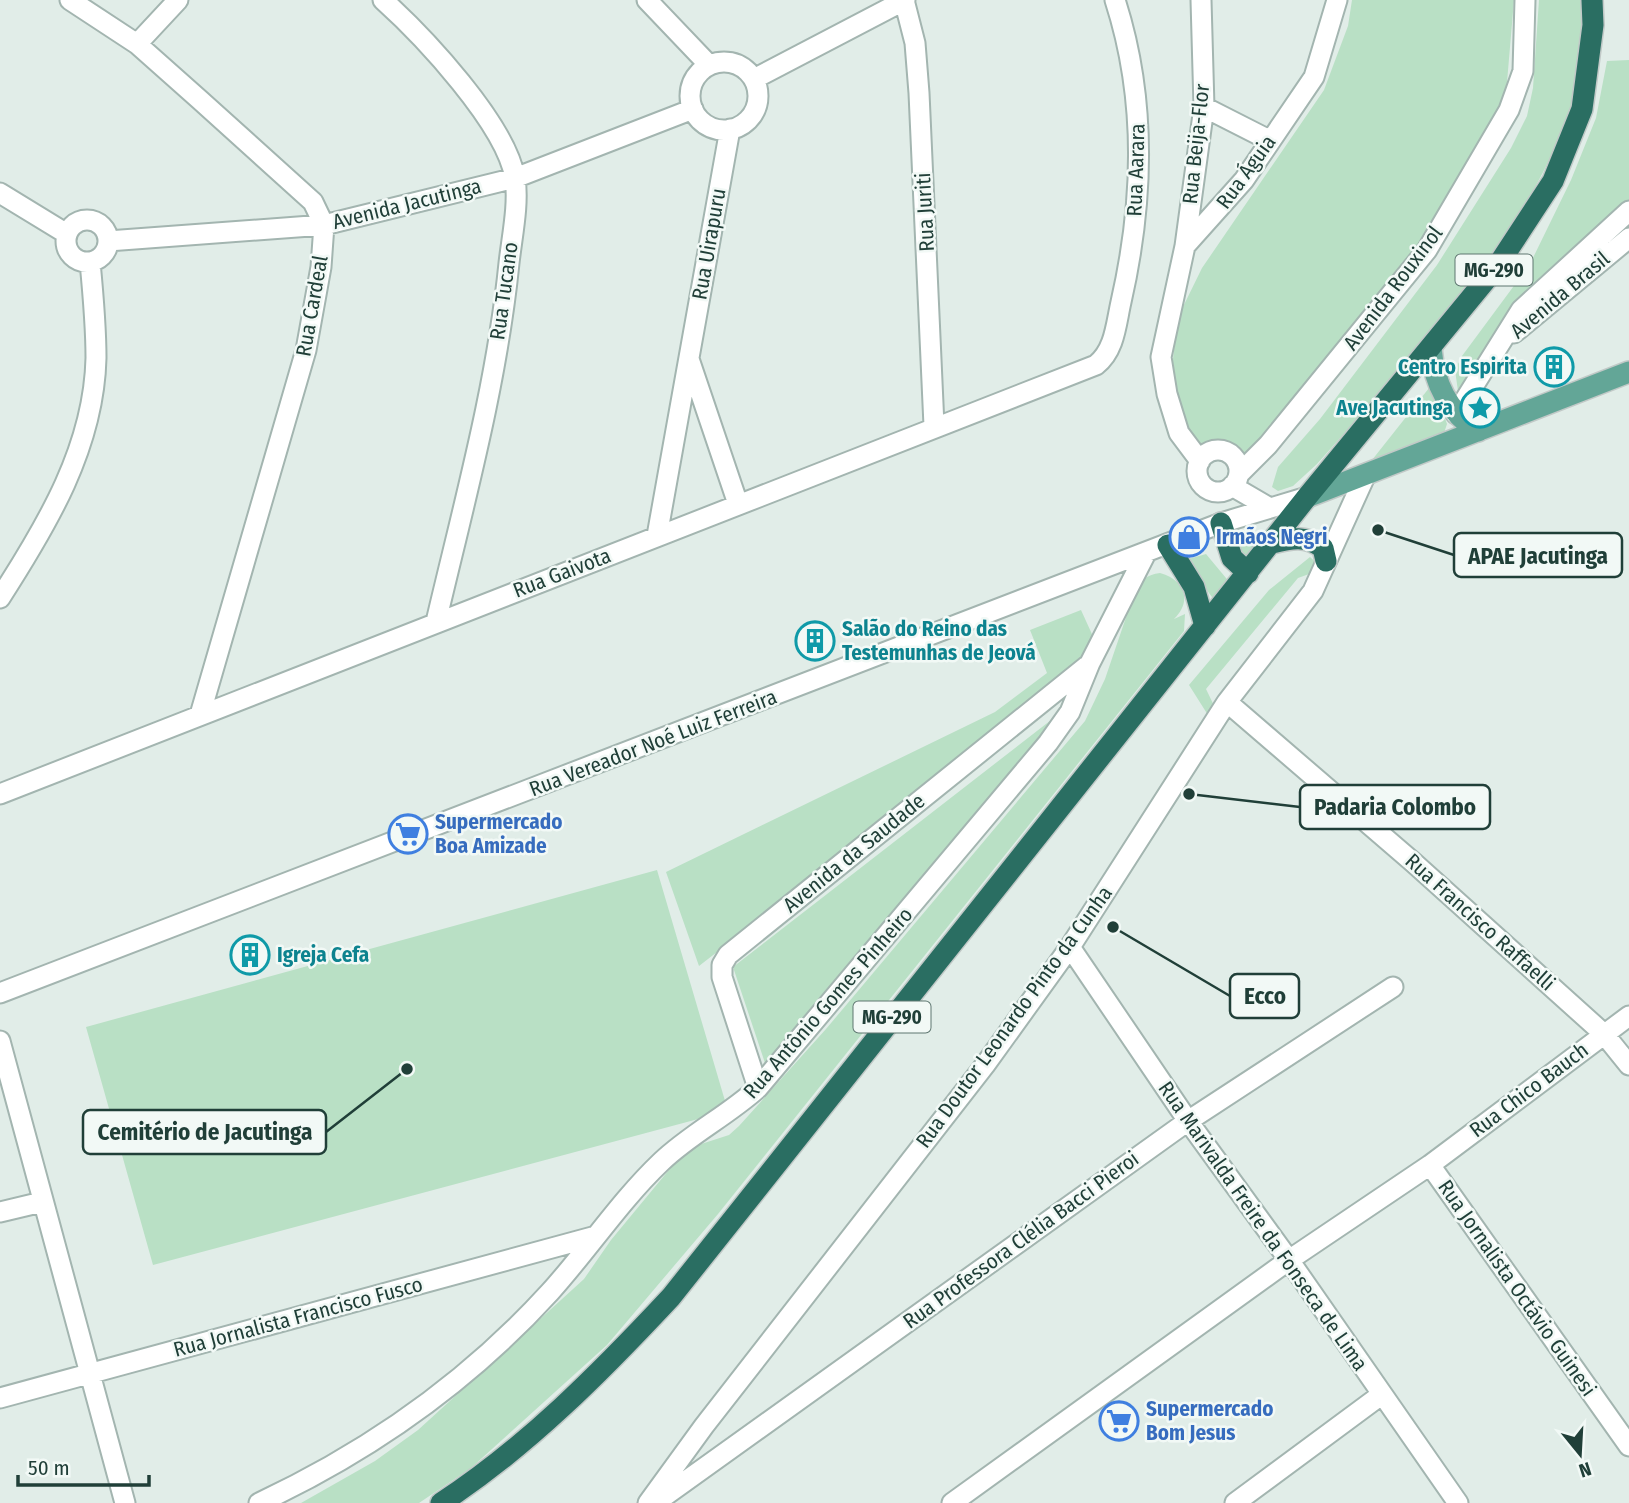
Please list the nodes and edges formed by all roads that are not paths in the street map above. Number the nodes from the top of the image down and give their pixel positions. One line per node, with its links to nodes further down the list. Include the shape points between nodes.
1 (70, 0): 11 (street, Rua Cardeal)
2 (178, 0): 11 (street)
3 (383, 0): 18 (street, Rua Tucano, via 456,76 482,112)
4 (647, 0): 12 (street)
5 (904, 0): 13 (street); 33 (street, Rua Juriti, via 915,43 919,93)
6 (1115, 0): 27 (street, Rua Aarara, via 1137,96 1140,168 1130,262)
7 (1201, 0): 14 (street, Rua Beija-Flor)
8 (1337, 0): 17 (street, Rua Águia, via 1314,77)
9 (1525, 0): 37 (street, Avenida Rouxinol, via 1523,71 1509,110 1427,250 1268,445)
10 (1592, 0): 29 (highway, MG-290, via 1582,109 1553,181 1498,265)
11 (137, 44): 21 (street, Rua Cardeal, via 313,202)
12 (709, 65): 13 (street, via 729,62); 15 (street, via 691,89)
13 (754, 79): 16 (street, via 758,90 755,111 749,120)
14 (1204, 107): 17 (street); 25 (street, Rua Beija-Flor)
15 (693, 109): 16 (street, via 708,126); 18 (street, Avenida Jacutinga)
16 (730, 129): 30 (street, Rua Uirapuru)
17 (1269, 140): 25 (street, Rua Águia, via 1221,209)
18 (515, 178): 21 (street, Avenida Jacutinga); 49 (street, Rua Tucano, via 505,301)
19 (0, 193): 22 (street)
20 (1629, 211): 28 (street, Avenida Brasil, via 1536,294)
21 (324, 225): 24 (street, Avenida Jacutinga); 53 (street, Rua Cardeal, via 306,350)
22 (67, 234): 24 (street, via 76,223 90,220 103,228); 26 (street, via 70,254)
23 (1629, 238): 28 (street, Avenida Brasil)
24 (108, 241): 26 (street, via 102,254)
25 (1185, 246): 35 (street, via 1161,357 1179,433)
26 (90, 261): 48 (street, via 96,360 87,416 72,470 47,525)
27 (1112, 341): 33 (street, Rua Gaivota, via 1107,356 1096,365)
28 (1502, 343): 32 (street)
29 (1431, 348): 32 (main road, via 1444,399); 38 (highway, MG-290)
30 (689, 358): 39 (street, Rua Uirapuru); 42 (street, Rua Uirapuru)
31 (1629, 372): 34 (main road)
32 (1456, 414): 34 (main road)
33 (934, 426): 39 (street, Rua Gaivota)
34 (1478, 431): 36 (main road)
35 (1200, 461): 37 (street, via 1199,480); 37 (street, via 1215,450 1225,451 1238,464)
36 (1366, 474): 38 (main road); 46 (street, Rua Doutor Leonardo Pinto da Cunha)
37 (1228, 484): 40 (street); 41 (street)
38 (1307, 497): 40 (street, Rua Vereador Noé Luiz Ferreira); 43 (highway, MG-290)
39 (738, 504): 42 (street, Rua Gaivota)
40 (1268, 507): 41 (street, Rua Vereador Noé Luiz Ferreira)
41 (1221, 523): 44 (street, Rua Vereador Noé Luiz Ferreira); 47 (highway, via 1232,558)
42 (657, 536): 49 (street, Rua Gaivota)
43 (1272, 543): 46 (highway, via 1310,538 1323,548); 47 (highway, MG-290)
44 (1168, 545): 45 (street, Rua Vereador Noé Luiz Ferreira); 50 (highway, via 1194,587)
45 (1146, 553): 51 (street, Rua Antônio Gomes Pinheiro); 57 (street, Rua Vereador Noé Luiz Ferreira)
46 (1326, 561): 52 (street, Rua Doutor Leonardo Pinto da Cunha, via 1313,591)
47 (1248, 573): 50 (highway, MG-290)
48 (0, 598)
49 (436, 622): 53 (street, Rua Gaivota)
50 (1205, 626): 75 (highway, MG-290, via 671,1297 560,1410)
51 (1090, 663): 62 (street, Rua Antônio Gomes Pinheiro, via 1070,712 1048,743); 62 (street, Avenida da Saudade, via 728,955 722,976)
52 (1227, 702): 55 (street, Rua Doutor Leonardo Pinto da Cunha); 59 (street, Rua Francisco Raffaelli)
53 (200, 715): 54 (street, Rua Gaivota)
54 (0, 794)
55 (1069, 947): 63 (street, Rua Marivalda Freire da Fonseca de Lima); 76 (street, Rua Doutor Leonardo Pinto da Cunha, via 985,1065)
56 (1393, 987): 63 (street, Rua Professora Clélia Bacci Pieroi)
57 (0, 993)
58 (1629, 1016): 59 (street, Rua Chico Bauch)
59 (1604, 1034): 61 (street, Rua Francisco Raffaelli); 64 (street, Rua Chico Bauch)
60 (0, 1041): 65 (street)
61 (1629, 1065)
62 (758, 1088): 67 (street, Rua Antônio Gomes Pinheiro, via 734,1111 682,1142)
63 (1188, 1121): 68 (street, Rua Marivalda Freire da Fonseca de Lima); 77 (street, Rua Professora Clélia Bacci Pieroi)
64 (1430, 1165): 68 (street, Rua Chico Bauch); 72 (street, Rua Jornalista Octávio Guinesi)
65 (42, 1202): 66 (street); 69 (street)
66 (0, 1212)
67 (596, 1236): 69 (street, Rua Jornalista Francisco Fusco); 74 (street, Rua Antônio Gomes Pinheiro, via 502,1340 396,1427)
68 (1289, 1260): 70 (street, Rua Marivalda Freire da Fonseca de Lima); 78 (street, Rua Chico Bauch)
69 (90, 1373): 71 (street, Rua Jornalista Francisco Fusco); 73 (street)
70 (1381, 1395): 79 (street); 80 (street, Rua Marivalda Freire da Fonseca de Lima)
71 (0, 1398)
72 (1629, 1446)
73 (125, 1503)
74 (259, 1503)
75 (440, 1503)
76 (648, 1503)
77 (655, 1503)
78 (952, 1503)
79 (1235, 1503)
80 (1458, 1503)

